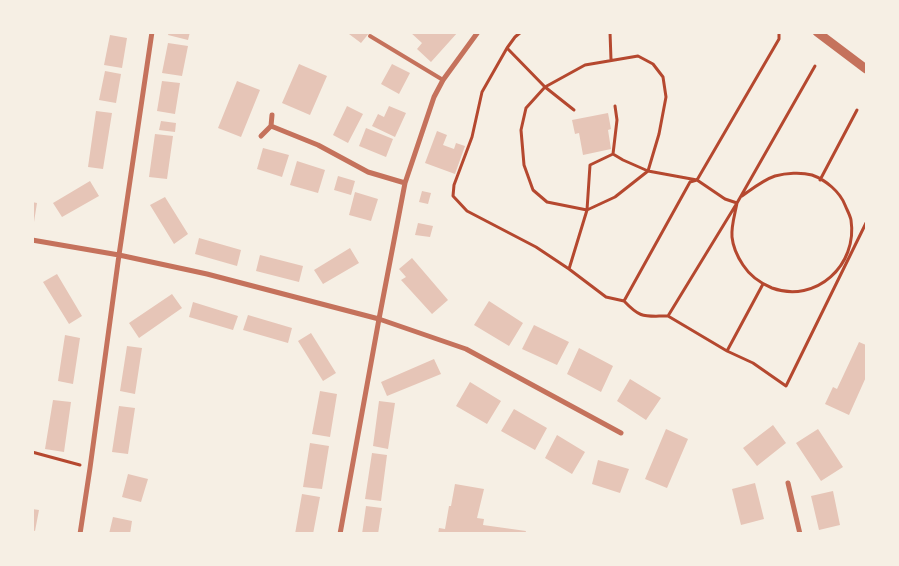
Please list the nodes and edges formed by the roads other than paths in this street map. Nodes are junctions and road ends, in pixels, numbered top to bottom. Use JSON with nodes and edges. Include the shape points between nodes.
{"nodes":[{"id":1,"x":152,"y":32,"type":"edge"},
{"id":2,"x":478,"y":32,"type":"edge"},
{"id":3,"x":817,"y":32,"type":"edge"},
{"id":4,"x":370,"y":36,"type":"dead end"},
{"id":5,"x":865,"y":64,"type":"edge"},
{"id":6,"x":443,"y":80,"type":"junction"},
{"id":7,"x":272,"y":115,"type":"dead end"},
{"id":8,"x":271,"y":126,"type":"junction"},
{"id":9,"x":260,"y":136,"type":"dead end"},
{"id":10,"x":405,"y":183,"type":"junction"},
{"id":11,"x":32,"y":240,"type":"edge"},
{"id":12,"x":119,"y":255,"type":"junction"},
{"id":13,"x":379,"y":319,"type":"junction"},
{"id":14,"x":621,"y":433,"type":"dead end"},
{"id":15,"x":788,"y":483,"type":"dead end"},
{"id":16,"x":80,"y":534,"type":"edge"},
{"id":17,"x":340,"y":534,"type":"edge"},
{"id":18,"x":800,"y":534,"type":"edge"}],
"edges":[{"from":1,"to":12,"type":"street"},
{"from":2,"to":6,"type":"street"},
{"from":3,"to":5,"type":"street"},
{"from":4,"to":6,"type":"lane"},
{"from":6,"to":10,"type":"street","via":[[434,97]]},
{"from":7,"to":8,"type":"street"},
{"from":8,"to":9,"type":"street"},
{"from":8,"to":10,"type":"street","via":[[318,145],[368,172]]},
{"from":10,"to":13,"type":"street"},
{"from":11,"to":12,"type":"street"},
{"from":12,"to":13,"type":"street","via":[[207,274]]},
{"from":12,"to":16,"type":"street"},
{"from":13,"to":14,"type":"street","via":[[466,349]]},
{"from":13,"to":17,"type":"street"},
{"from":15,"to":18,"type":"street"}]}
